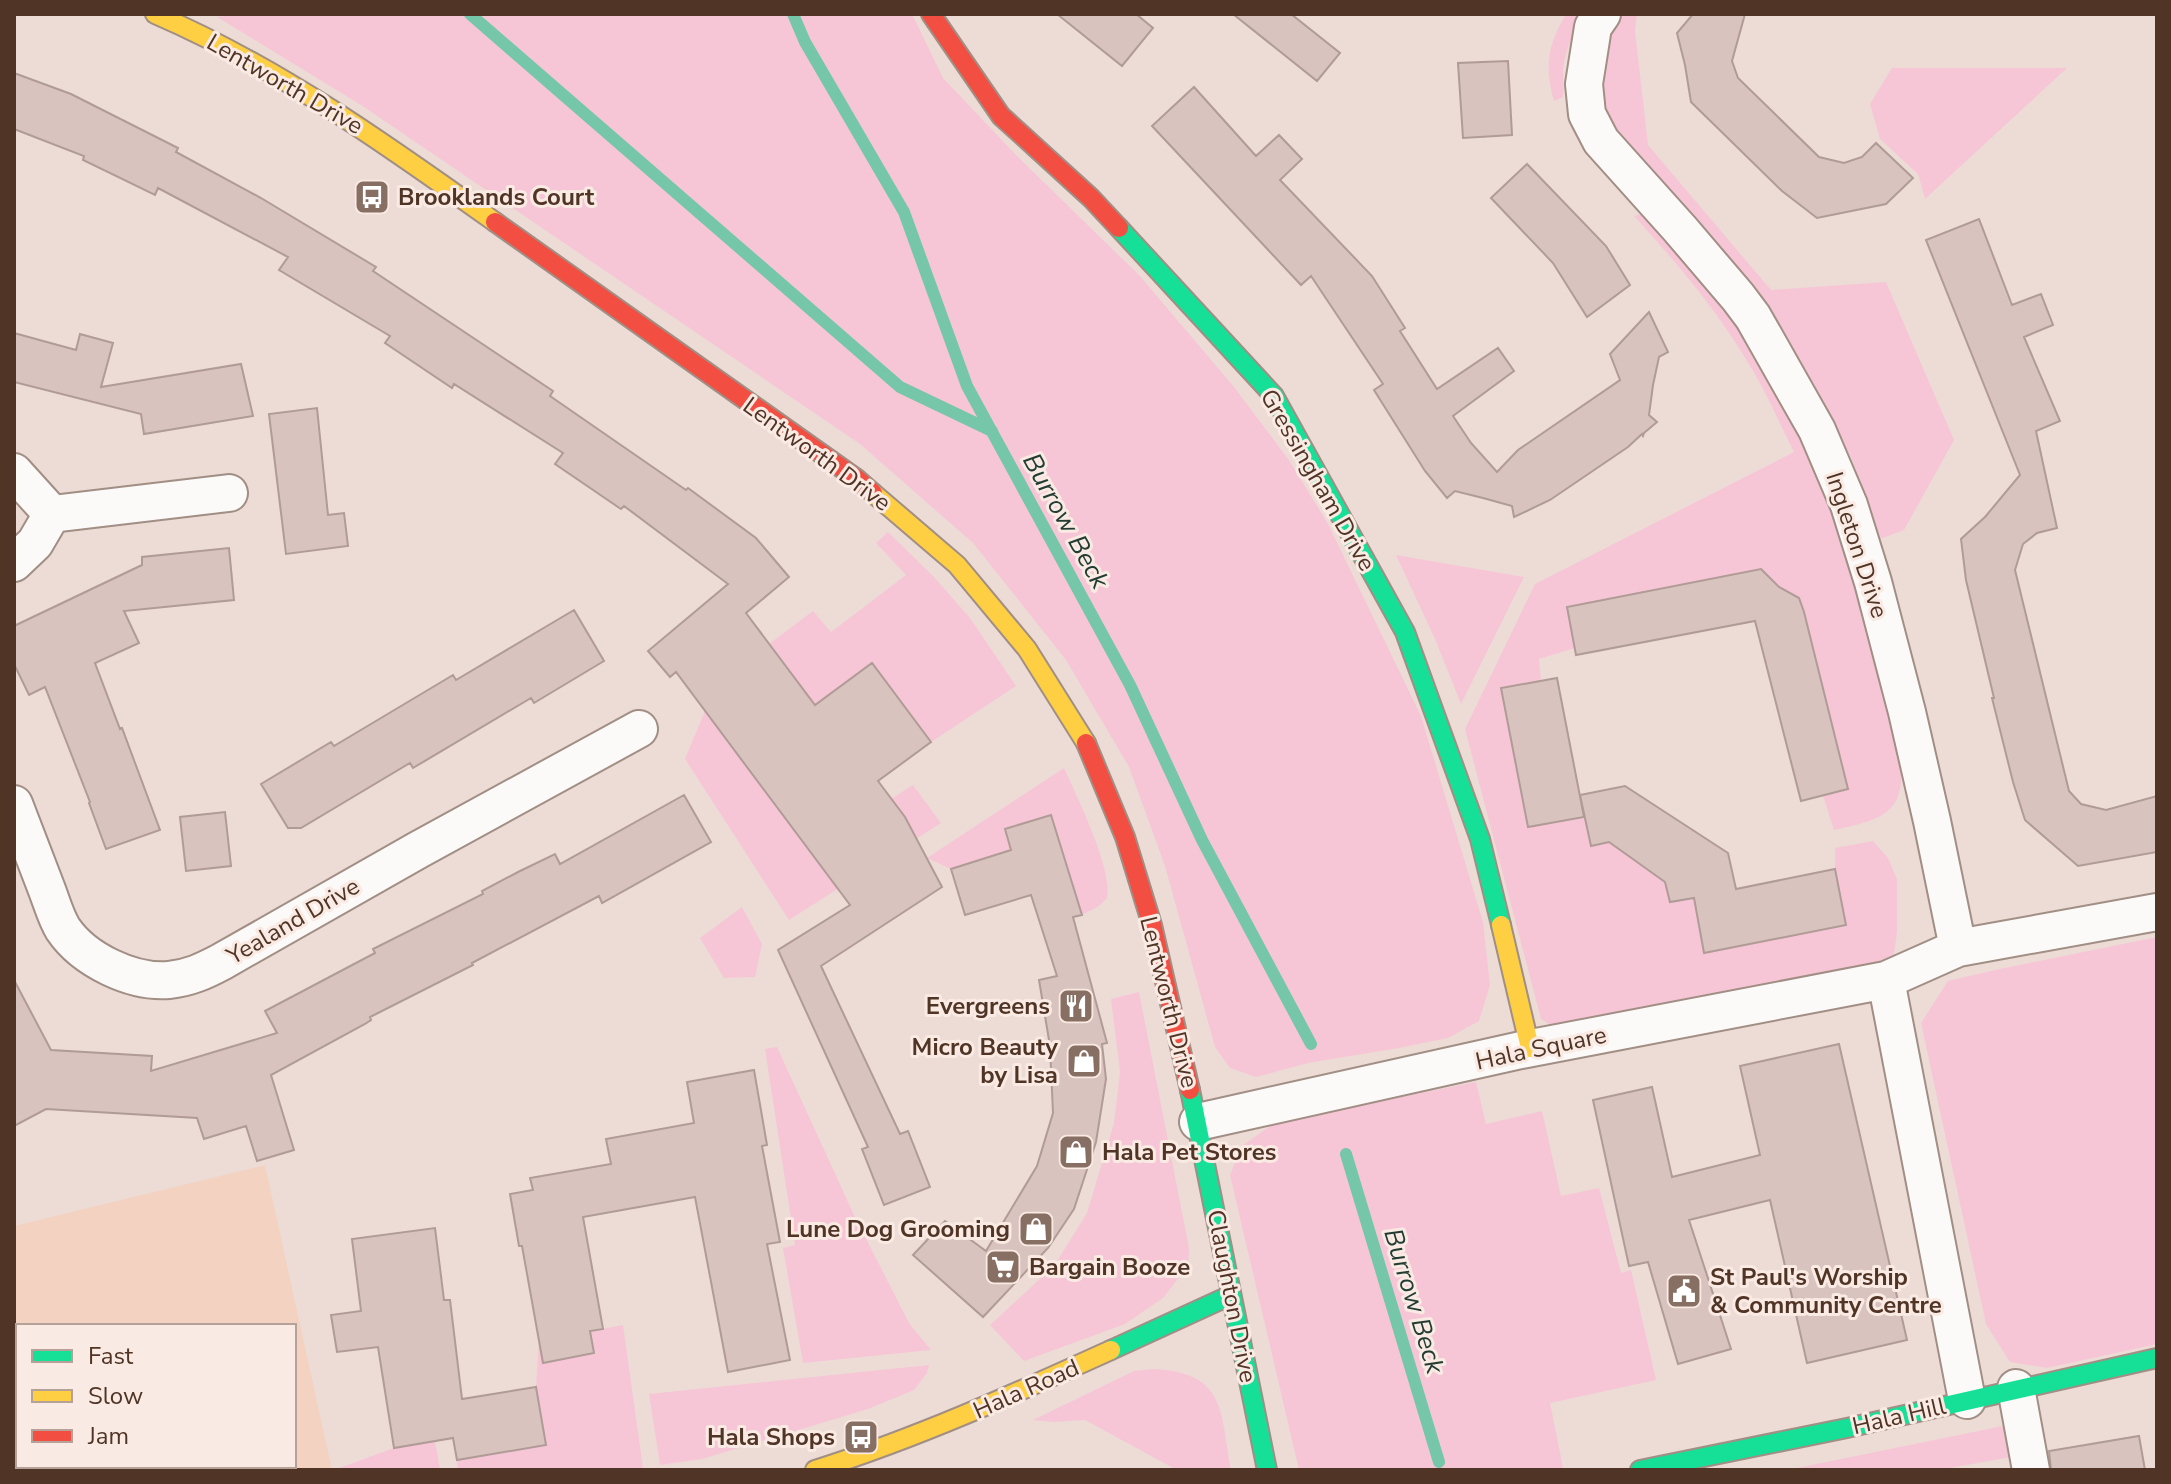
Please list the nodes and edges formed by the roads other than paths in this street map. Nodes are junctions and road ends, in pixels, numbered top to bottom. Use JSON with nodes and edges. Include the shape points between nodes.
{"nodes":[{"id":1,"x":155,"y":14,"type":"edge"},
{"id":2,"x":931,"y":14,"type":"edge"},
{"id":3,"x":1602,"y":14,"type":"edge"},
{"id":4,"x":14,"y":472,"type":"edge"},
{"id":5,"x":229,"y":493,"type":"dead end"},
{"id":6,"x":52,"y":514,"type":"junction"},
{"id":7,"x":14,"y":563,"type":"edge"},
{"id":8,"x":639,"y":729,"type":"dead end"},
{"id":9,"x":14,"y":804,"type":"edge"},
{"id":10,"x":2157,"y":912,"type":"edge"},
{"id":11,"x":1958,"y":948,"type":"junction"},
{"id":12,"x":1886,"y":980,"type":"junction"},
{"id":13,"x":1530,"y":1048,"type":"junction"},
{"id":14,"x":1198,"y":1122,"type":"junction"},
{"id":15,"x":1231,"y":1295,"type":"junction"},
{"id":16,"x":2157,"y":1358,"type":"edge"},
{"id":17,"x":2016,"y":1388,"type":"junction"},
{"id":18,"x":1967,"y":1400,"type":"junction"},
{"id":19,"x":815,"y":1470,"type":"edge"},
{"id":20,"x":1267,"y":1470,"type":"edge"},
{"id":21,"x":1640,"y":1470,"type":"edge"},
{"id":22,"x":2031,"y":1470,"type":"edge"}],
"edges":[{"from":1,"to":14,"type":"street","name":"Lentworth Drive","via":[[311,96],[393,149],[857,479],[957,565],[1027,649],[1086,742],[1125,837],[1152,925]]},
{"from":2,"to":13,"type":"street","name":"Gressingham Drive","via":[[1001,116],[1091,198],[1274,396],[1405,632],[1480,839]]},
{"from":3,"to":11,"type":"street","name":"Ingleton Drive","via":[[1593,27],[1584,84],[1587,114],[1601,141],[1753,317],[1817,430],[1849,505],[1907,712]]},
{"from":4,"to":6,"type":"street"},
{"from":5,"to":6,"type":"street"},
{"from":6,"to":7,"type":"street","via":[[35,543]]},
{"from":8,"to":9,"type":"street","name":"Yealand Drive","via":[[221,962],[196,975],[168,980],[119,971],[76,946],[62,927]]},
{"from":10,"to":11,"type":"street"},
{"from":11,"to":12,"type":"street","name":"Hala Square"},
{"from":12,"to":13,"type":"street","name":"Hala Square"},
{"from":12,"to":18,"type":"street"},
{"from":13,"to":14,"type":"street","name":"Hala Square"},
{"from":14,"to":15,"type":"street","name":"Claughton Drive"},
{"from":15,"to":19,"type":"street","name":"Hala Road","via":[[986,1407]]},
{"from":15,"to":20,"type":"street","name":"Claughton Drive"},
{"from":16,"to":17,"type":"street","name":"Hala Hill"},
{"from":17,"to":18,"type":"street","name":"Hala Hill"},
{"from":17,"to":22,"type":"street"},
{"from":18,"to":21,"type":"street","name":"Hala Hill"}]}
